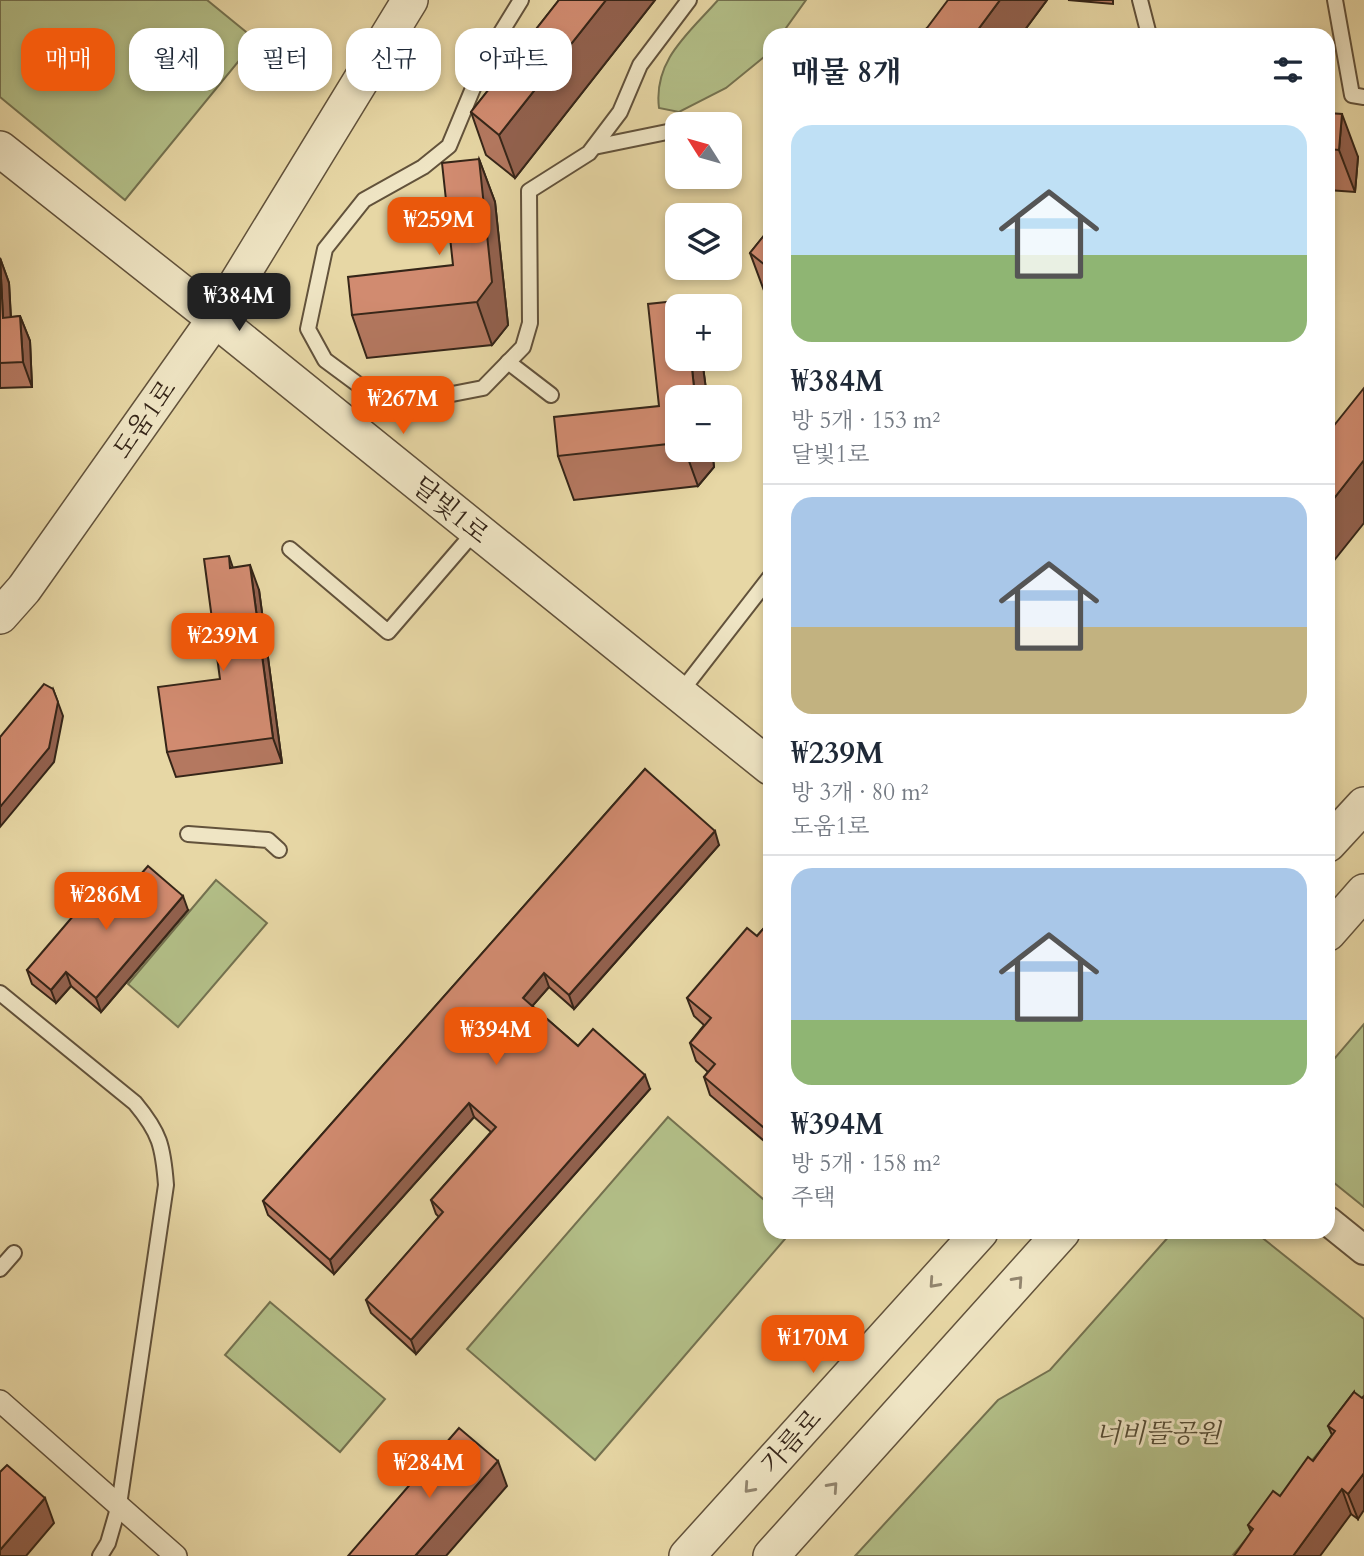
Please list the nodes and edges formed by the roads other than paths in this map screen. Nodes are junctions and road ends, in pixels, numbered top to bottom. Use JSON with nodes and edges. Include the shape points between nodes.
{"nodes":[{"id":1,"x":410,"y":0,"type":"edge"},
{"id":2,"x":521,"y":0,"type":"edge"},
{"id":3,"x":689,"y":0,"type":"edge"},
{"id":4,"x":1140,"y":0,"type":"edge"},
{"id":5,"x":1335,"y":0,"type":"edge"},
{"id":6,"x":1147,"y":28,"type":"edge"},
{"id":7,"x":1364,"y":97,"type":"edge"},
{"id":8,"x":665,"y":132,"type":"edge"},
{"id":9,"x":594,"y":147,"type":"junction"},
{"id":10,"x":0,"y":149,"type":"edge"},
{"id":11,"x":215,"y":319,"type":"junction"},
{"id":12,"x":508,"y":362,"type":"junction"},
{"id":13,"x":551,"y":395,"type":"dead end"},
{"id":14,"x":476,"y":530,"type":"junction"},
{"id":15,"x":290,"y":549,"type":"dead end"},
{"id":16,"x":763,"y":586,"type":"edge"},
{"id":17,"x":0,"y":616,"type":"edge"},
{"id":18,"x":680,"y":693,"type":"junction"},
{"id":19,"x":763,"y":761,"type":"edge"},
{"id":20,"x":1364,"y":805,"type":"edge"},
{"id":21,"x":188,"y":834,"type":"dead end"},
{"id":22,"x":1335,"y":836,"type":"edge"},
{"id":23,"x":279,"y":850,"type":"dead end"},
{"id":24,"x":1364,"y":892,"type":"edge"},
{"id":25,"x":1335,"y":925,"type":"edge"},
{"id":26,"x":1,"y":995,"type":"edge"},
{"id":27,"x":1335,"y":1227,"type":"edge"},
{"id":28,"x":974,"y":1239,"type":"edge"},
{"id":29,"x":1056,"y":1239,"type":"edge"},
{"id":30,"x":1364,"y":1250,"type":"edge"},
{"id":31,"x":14,"y":1253,"type":"dead end"},
{"id":32,"x":0,"y":1269,"type":"edge"},
{"id":33,"x":0,"y":1401,"type":"edge"},
{"id":34,"x":119,"y":1505,"type":"junction"},
{"id":35,"x":100,"y":1556,"type":"edge"},
{"id":36,"x":176,"y":1556,"type":"edge"},
{"id":37,"x":687,"y":1556,"type":"edge"},
{"id":38,"x":771,"y":1556,"type":"edge"}],
"edges":[{"from":1,"to":11,"type":"street","name":"도움1로"},
{"from":2,"to":12,"type":"lane","via":[[486,57],[449,146],[423,167],[364,201],[325,248],[308,329],[325,360],[375,397],[483,388]]},
{"from":3,"to":9,"type":"lane","via":[[640,65],[620,112]]},
{"from":4,"to":6,"type":"lane"},
{"from":5,"to":7,"type":"lane","via":[[1352,95]]},
{"from":8,"to":9,"type":"lane"},
{"from":9,"to":12,"type":"lane","via":[[529,191],[530,323],[523,347]]},
{"from":10,"to":11,"type":"street","name":"달빛1로"},
{"from":11,"to":14,"type":"street","name":"달빛1로"},
{"from":11,"to":17,"type":"street","name":"도움1로","via":[[24,589]]},
{"from":12,"to":13,"type":"lane"},
{"from":14,"to":15,"type":"lane","via":[[388,632]]},
{"from":14,"to":18,"type":"street","name":"달빛1로"},
{"from":16,"to":18,"type":"lane"},
{"from":18,"to":19,"type":"street","name":"달빛1로"},
{"from":20,"to":22,"type":"street"},
{"from":21,"to":23,"type":"lane","via":[[268,839]]},
{"from":24,"to":25,"type":"street"},
{"from":26,"to":34,"type":"lane","via":[[135,1104],[163,1148],[166,1185]]},
{"from":27,"to":30,"type":"street"},
{"from":28,"to":37,"type":"street","name":"가름로","one_way":true},
{"from":38,"to":29,"type":"street","one_way":true},
{"from":31,"to":32,"type":"lane"},
{"from":33,"to":34,"type":"street"},
{"from":34,"to":35,"type":"lane"},
{"from":34,"to":36,"type":"street"}]}
